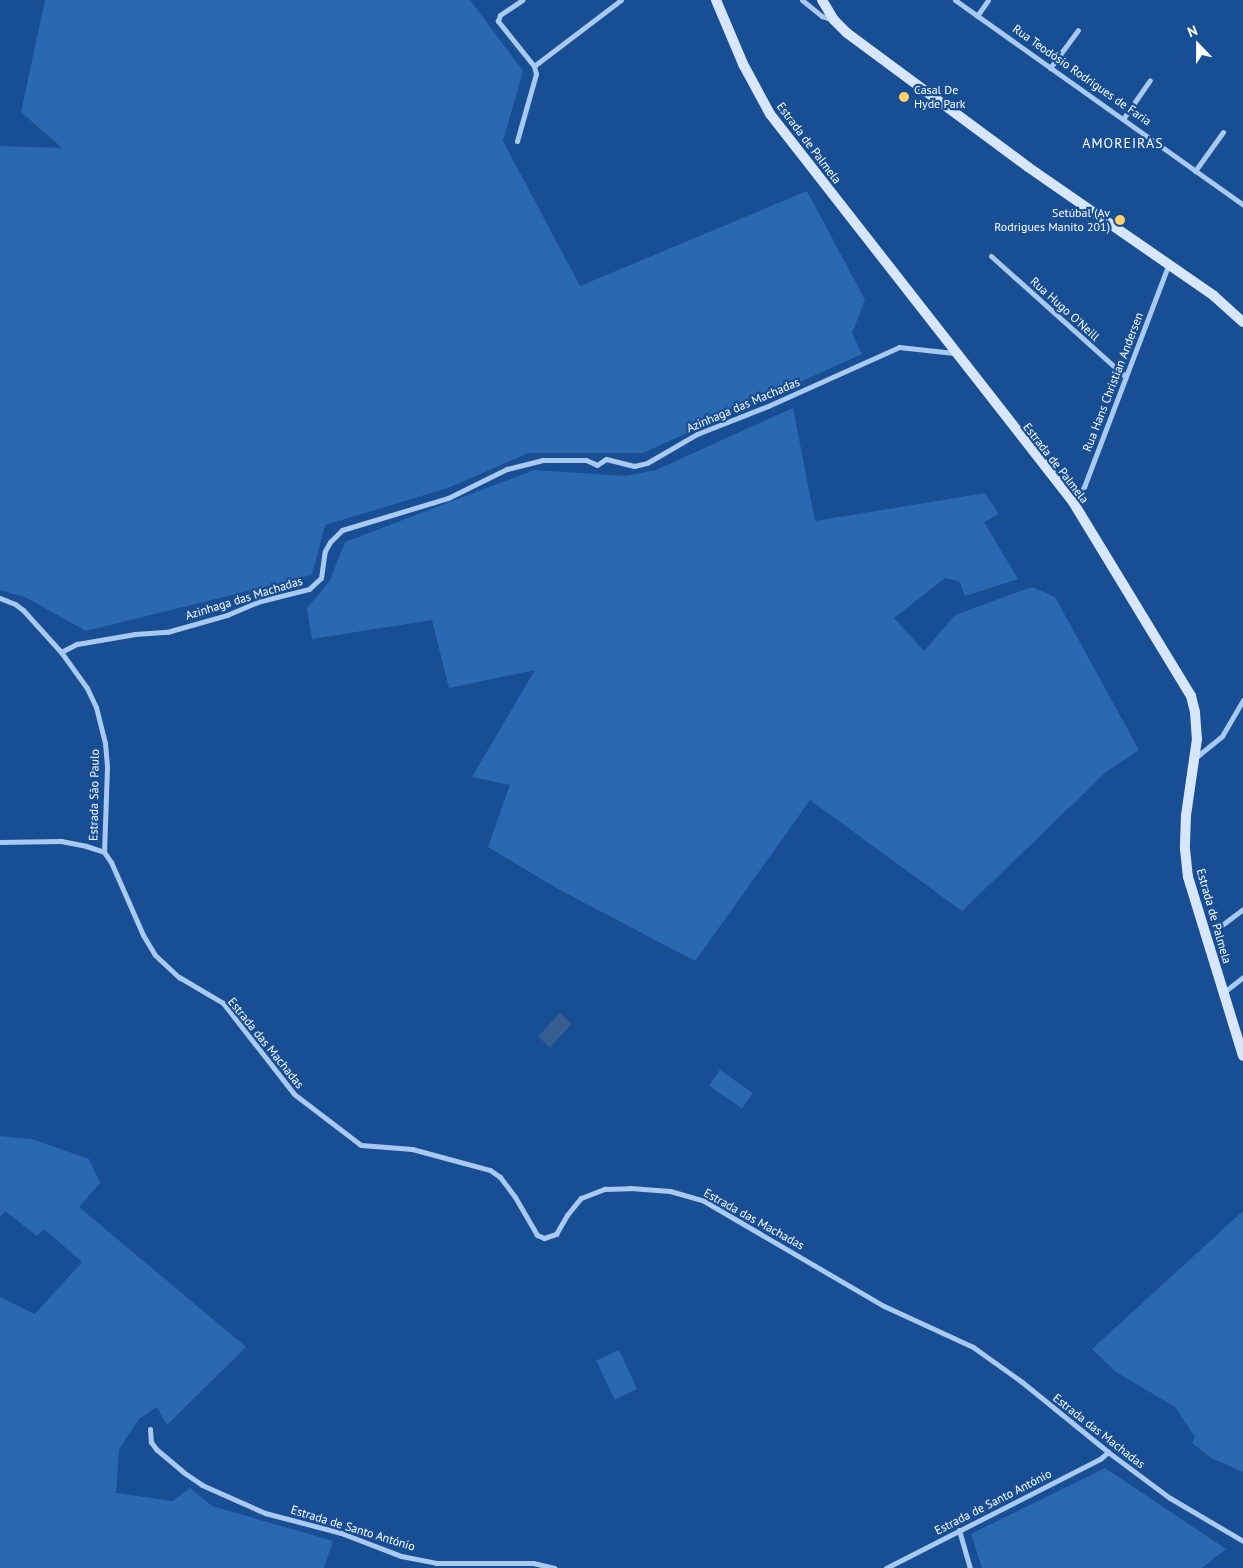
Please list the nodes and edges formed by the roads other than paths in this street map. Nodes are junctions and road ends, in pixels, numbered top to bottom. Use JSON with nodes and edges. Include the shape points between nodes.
{"nodes":[{"id":1,"x":522,"y":0,"type":"edge"},
{"id":2,"x":621,"y":0,"type":"edge"},
{"id":3,"x":716,"y":0,"type":"edge"},
{"id":4,"x":802,"y":0,"type":"edge"},
{"id":5,"x":822,"y":0,"type":"edge"},
{"id":6,"x":954,"y":0,"type":"edge"},
{"id":7,"x":988,"y":0,"type":"edge"},
{"id":8,"x":977,"y":16,"type":"junction"},
{"id":9,"x":834,"y":20,"type":"junction"},
{"id":10,"x":1078,"y":30,"type":"dead end"},
{"id":11,"x":534,"y":66,"type":"junction"},
{"id":12,"x":1050,"y":68,"type":"junction"},
{"id":13,"x":1150,"y":80,"type":"dead end"},
{"id":14,"x":1123,"y":119,"type":"junction"},
{"id":15,"x":1223,"y":132,"type":"dead end"},
{"id":16,"x":517,"y":141,"type":"dead end"},
{"id":17,"x":1195,"y":171,"type":"junction"},
{"id":18,"x":1243,"y":205,"type":"edge"},
{"id":19,"x":991,"y":256,"type":"dead end"},
{"id":20,"x":1168,"y":266,"type":"junction"},
{"id":21,"x":1243,"y":322,"type":"edge"},
{"id":22,"x":954,"y":353,"type":"junction"},
{"id":23,"x":1126,"y":377,"type":"junction"},
{"id":24,"x":1073,"y":502,"type":"junction"},
{"id":25,"x":0,"y":598,"type":"edge"},
{"id":26,"x":61,"y":652,"type":"junction"},
{"id":27,"x":1243,"y":700,"type":"edge"},
{"id":28,"x":1195,"y":758,"type":"junction"},
{"id":29,"x":0,"y":842,"type":"edge"},
{"id":30,"x":104,"y":852,"type":"junction"},
{"id":31,"x":1243,"y":909,"type":"edge"},
{"id":32,"x":1222,"y":925,"type":"dead end"},
{"id":33,"x":1243,"y":977,"type":"edge"},
{"id":34,"x":1224,"y":992,"type":"junction"},
{"id":35,"x":1243,"y":1056,"type":"edge"},
{"id":36,"x":150,"y":1429,"type":"dead end"},
{"id":37,"x":1108,"y":1452,"type":"junction"},
{"id":38,"x":958,"y":1530,"type":"junction"},
{"id":39,"x":1243,"y":1541,"type":"edge"},
{"id":40,"x":554,"y":1568,"type":"edge"},
{"id":41,"x":886,"y":1568,"type":"edge"},
{"id":42,"x":970,"y":1568,"type":"edge"}],
"edges":[{"from":1,"to":11,"type":"street","via":[[500,15],[498,20]]},
{"from":2,"to":11,"type":"street"},
{"from":3,"to":22,"type":"street","name":"Estrada de Palmela","via":[[743,64],[770,114]]},
{"from":4,"to":9,"type":"street","via":[[822,16]]},
{"from":5,"to":9,"type":"street"},
{"from":6,"to":8,"type":"street","name":"Rua Teodósio Rodrigues de Faria"},
{"from":7,"to":8,"type":"street"},
{"from":8,"to":12,"type":"street","name":"Rua Teodósio Rodrigues de Faria"},
{"from":9,"to":20,"type":"street","via":[[847,33],[1028,167]]},
{"from":10,"to":12,"type":"street"},
{"from":11,"to":16,"type":"street","via":[[535,83]]},
{"from":12,"to":14,"type":"street","name":"Rua Teodósio Rodrigues de Faria"},
{"from":13,"to":14,"type":"street"},
{"from":14,"to":17,"type":"street","name":"Rua Teodósio Rodrigues de Faria"},
{"from":15,"to":17,"type":"street"},
{"from":17,"to":18,"type":"street","name":"Rua Teodósio Rodrigues de Faria"},
{"from":19,"to":23,"type":"street","name":"Rua Hugo O'Neill"},
{"from":20,"to":21,"type":"street","via":[[1214,296]]},
{"from":20,"to":23,"type":"street","name":"Rua Hans Christian Andersen"},
{"from":22,"to":24,"type":"street","name":"Estrada de Palmela"},
{"from":22,"to":26,"type":"street","name":"Azinhaga das Machadas","via":[[899,347],[697,434],[634,466],[606,458],[597,465],[586,460],[550,460],[507,469],[448,498],[342,530],[326,551],[321,578],[309,589],[257,602],[228,615],[167,632],[77,644]]},
{"from":23,"to":24,"type":"street","name":"Rua Hans Christian Andersen","via":[[1084,487]]},
{"from":24,"to":28,"type":"street","name":"Estrada de Palmela","via":[[1191,696],[1197,739]]},
{"from":25,"to":26,"type":"street","name":"Estrada São Paulo","via":[[23,610]]},
{"from":26,"to":30,"type":"street","name":"Estrada São Paulo","via":[[87,688],[101,723],[107,767]]},
{"from":27,"to":28,"type":"street","via":[[1222,736]]},
{"from":28,"to":34,"type":"street","name":"Estrada de Palmela","via":[[1186,816],[1188,877]]},
{"from":29,"to":30,"type":"street","via":[[61,841]]},
{"from":30,"to":37,"type":"street","name":"Estrada das Machadas","via":[[155,955],[179,976],[223,1004],[294,1094],[356,1142],[366,1147],[412,1149],[490,1170],[500,1177],[515,1197],[536,1235],[544,1238],[556,1234],[582,1198],[605,1189],[661,1190],[704,1201],[884,1306],[973,1348],[1022,1382]]},
{"from":31,"to":32,"type":"street"},
{"from":33,"to":34,"type":"street"},
{"from":34,"to":35,"type":"street","name":"Estrada de Palmela"},
{"from":36,"to":40,"type":"street","name":"Estrada de Santo António","via":[[151,1442],[156,1449],[202,1486],[265,1513],[341,1533],[401,1556],[436,1563],[533,1563]]},
{"from":37,"to":38,"type":"street","name":"Estrada de Santo António","via":[[1100,1459]]},
{"from":37,"to":39,"type":"street","name":"Estrada das Machadas","via":[[1170,1498]]},
{"from":38,"to":41,"type":"street","name":"Estrada de Santo António"},
{"from":38,"to":42,"type":"street"}]}
